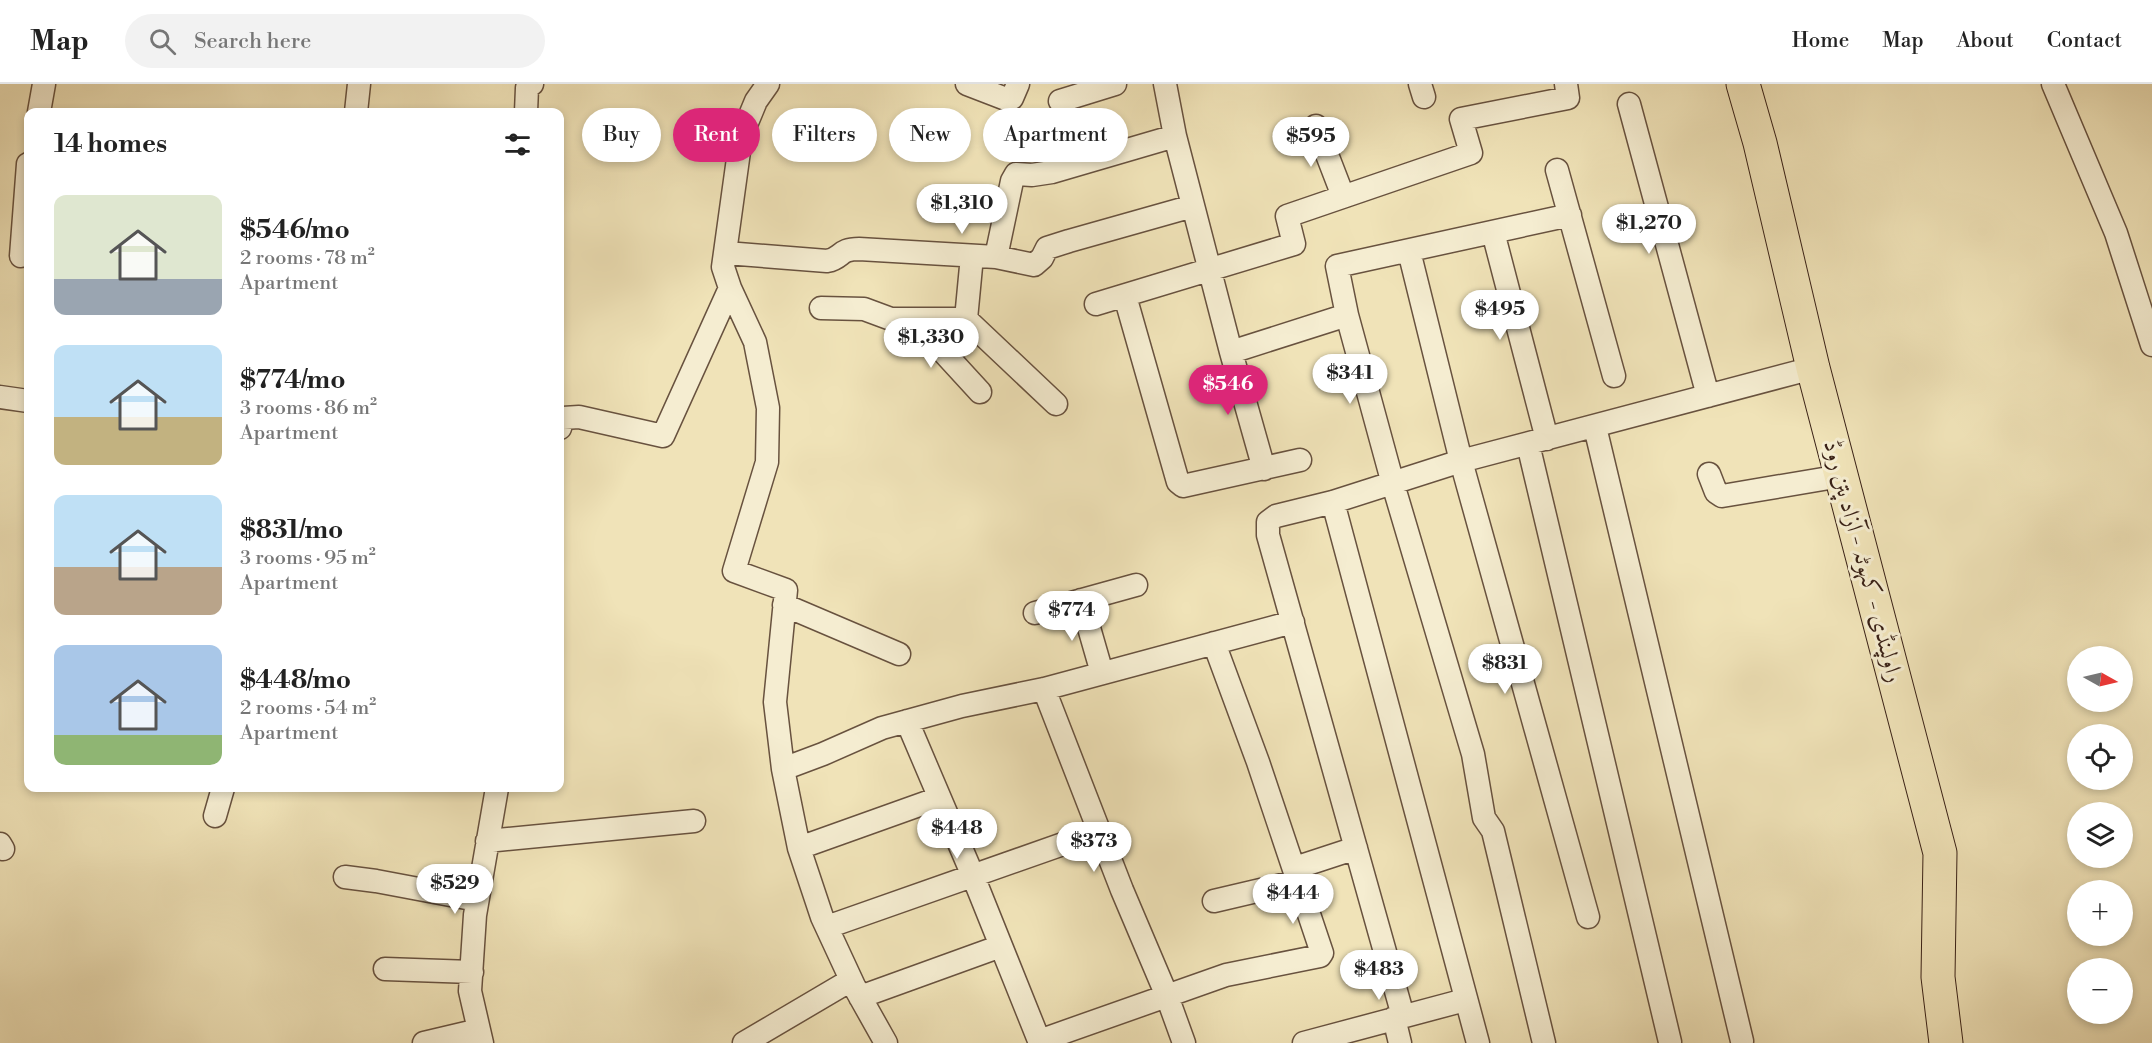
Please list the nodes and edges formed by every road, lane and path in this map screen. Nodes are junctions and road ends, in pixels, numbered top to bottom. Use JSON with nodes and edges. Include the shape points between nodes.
{"nodes":[{"id":1,"x":44,"y":84,"type":"edge"},
{"id":2,"x":358,"y":84,"type":"edge"},
{"id":3,"x":532,"y":84,"type":"edge"},
{"id":4,"x":768,"y":84,"type":"edge"},
{"id":5,"x":967,"y":84,"type":"edge"},
{"id":6,"x":1018,"y":84,"type":"edge"},
{"id":7,"x":1115,"y":84,"type":"edge"},
{"id":8,"x":1165,"y":84,"type":"edge"},
{"id":9,"x":1566,"y":84,"type":"edge"},
{"id":10,"x":1743,"y":84,"type":"edge"},
{"id":11,"x":2053,"y":84,"type":"edge"},
{"id":12,"x":1060,"y":101,"type":"dead end"},
{"id":13,"x":1629,"y":104,"type":"dead end"},
{"id":14,"x":40,"y":108,"type":"edge"},
{"id":15,"x":356,"y":108,"type":"edge"},
{"id":16,"x":526,"y":108,"type":"edge"},
{"id":17,"x":1316,"y":126,"type":"dead end"},
{"id":18,"x":1175,"y":136,"type":"junction"},
{"id":19,"x":1557,"y":171,"type":"dead end"},
{"id":20,"x":1343,"y":196,"type":"junction"},
{"id":21,"x":1193,"y":206,"type":"junction"},
{"id":22,"x":1570,"y":215,"type":"junction"},
{"id":23,"x":24,"y":217,"type":"edge"},
{"id":24,"x":1493,"y":232,"type":"junction"},
{"id":25,"x":1409,"y":251,"type":"junction"},
{"id":26,"x":726,"y":253,"type":"junction"},
{"id":27,"x":21,"y":256,"type":"dead end"},
{"id":28,"x":972,"y":256,"type":"junction"},
{"id":29,"x":996,"y":257,"type":"junction"},
{"id":30,"x":1210,"y":271,"type":"junction"},
{"id":31,"x":730,"y":288,"type":"junction"},
{"id":32,"x":1125,"y":296,"type":"junction"},
{"id":33,"x":1096,"y":304,"type":"dead end"},
{"id":34,"x":821,"y":308,"type":"dead end"},
{"id":35,"x":1347,"y":315,"type":"junction"},
{"id":36,"x":913,"y":319,"type":"junction"},
{"id":37,"x":966,"y":319,"type":"junction"},
{"id":38,"x":2152,"y":345,"type":"edge"},
{"id":39,"x":1231,"y":352,"type":"junction"},
{"id":40,"x":1813,"y":368,"type":"junction"},
{"id":41,"x":1614,"y":376,"type":"dead end"},
{"id":42,"x":980,"y":392,"type":"dead end"},
{"id":43,"x":1708,"y":396,"type":"junction"},
{"id":44,"x":0,"y":397,"type":"edge"},
{"id":45,"x":24,"y":400,"type":"edge"},
{"id":46,"x":1056,"y":404,"type":"dead end"},
{"id":47,"x":564,"y":418,"type":"edge"},
{"id":48,"x":1594,"y":427,"type":"junction"},
{"id":49,"x":1537,"y":441,"type":"junction"},
{"id":50,"x":1300,"y":460,"type":"dead end"},
{"id":51,"x":1461,"y":461,"type":"junction"},
{"id":52,"x":1264,"y":469,"type":"junction"},
{"id":53,"x":1709,"y":474,"type":"dead end"},
{"id":54,"x":1841,"y":476,"type":"junction"},
{"id":55,"x":1393,"y":484,"type":"junction"},
{"id":56,"x":1333,"y":502,"type":"junction"},
{"id":57,"x":1136,"y":585,"type":"dead end"},
{"id":58,"x":1081,"y":600,"type":"junction"},
{"id":59,"x":784,"y":605,"type":"junction"},
{"id":60,"x":1035,"y":613,"type":"dead end"},
{"id":61,"x":1293,"y":621,"type":"junction"},
{"id":62,"x":1214,"y":643,"type":"junction"},
{"id":63,"x":898,"y":654,"type":"dead end"},
{"id":64,"x":1102,"y":673,"type":"junction"},
{"id":65,"x":1044,"y":689,"type":"junction"},
{"id":66,"x":907,"y":721,"type":"junction"},
{"id":67,"x":783,"y":769,"type":"junction"},
{"id":68,"x":222,"y":792,"type":"edge"},
{"id":69,"x":496,"y":792,"type":"edge"},
{"id":70,"x":939,"y":798,"type":"junction"},
{"id":71,"x":215,"y":816,"type":"dead end"},
{"id":72,"x":694,"y":821,"type":"dead end"},
{"id":73,"x":1100,"y":831,"type":"junction"},
{"id":74,"x":487,"y":841,"type":"junction"},
{"id":75,"x":799,"y":848,"type":"junction"},
{"id":76,"x":1356,"y":848,"type":"junction"},
{"id":77,"x":1297,"y":874,"type":"junction"},
{"id":78,"x":973,"y":876,"type":"junction"},
{"id":79,"x":345,"y":877,"type":"dead end"},
{"id":80,"x":477,"y":900,"type":"junction"},
{"id":81,"x":1214,"y":901,"type":"dead end"},
{"id":82,"x":1588,"y":917,"type":"dead end"},
{"id":83,"x":827,"y":927,"type":"junction"},
{"id":84,"x":1001,"y":946,"type":"junction"},
{"id":85,"x":385,"y":969,"type":"dead end"},
{"id":86,"x":471,"y":972,"type":"junction"},
{"id":87,"x":856,"y":988,"type":"junction"},
{"id":88,"x":1167,"y":996,"type":"junction"},
{"id":89,"x":1465,"y":1000,"type":"junction"},
{"id":90,"x":1398,"y":1017,"type":"junction"},
{"id":91,"x":481,"y":1036,"type":"edge"},
{"id":92,"x":1316,"y":1041,"type":"edge"},
{"id":93,"x":1742,"y":1041,"type":"dead end"},
{"id":94,"x":1040,"y":1042,"type":"edge"},
{"id":95,"x":1670,"y":1042,"type":"edge"},
{"id":96,"x":424,"y":1043,"type":"edge"},
{"id":97,"x":744,"y":1043,"type":"edge"},
{"id":98,"x":886,"y":1043,"type":"edge"},
{"id":99,"x":1184,"y":1043,"type":"edge"},
{"id":100,"x":1400,"y":1043,"type":"edge"},
{"id":101,"x":1478,"y":1043,"type":"edge"},
{"id":102,"x":1544,"y":1043,"type":"edge"},
{"id":103,"x":1946,"y":1043,"type":"edge"}],
"edges":[{"from":1,"to":14,"type":"street"},
{"from":2,"to":15,"type":"street"},
{"from":3,"to":16,"type":"street","via":[[527,88]]},
{"from":4,"to":26,"type":"street","via":[[756,100],[741,137]]},
{"from":5,"to":6,"type":"street","via":[[1006,99],[1015,95]]},
{"from":7,"to":12,"type":"street"},
{"from":8,"to":18,"type":"street"},
{"from":9,"to":20,"type":"street","via":[[1568,98],[1461,119],[1471,153]]},
{"from":10,"to":40,"type":"highway","name":"راولپنڈی - کہوٹہ - آزاد پتن روڈ"},
{"from":11,"to":38,"type":"street","via":[[2116,233]]},
{"from":13,"to":43,"type":"street"},
{"from":17,"to":20,"type":"street"},
{"from":18,"to":21,"type":"street"},
{"from":18,"to":29,"type":"street","via":[[1052,172],[1016,174]]},
{"from":19,"to":22,"type":"street"},
{"from":20,"to":30,"type":"street","via":[[1287,216],[1294,244]]},
{"from":21,"to":29,"type":"street","via":[[1047,248],[1034,265]]},
{"from":21,"to":30,"type":"street"},
{"from":22,"to":24,"type":"street"},
{"from":22,"to":41,"type":"street"},
{"from":23,"to":27,"type":"street"},
{"from":24,"to":25,"type":"street"},
{"from":24,"to":49,"type":"street"},
{"from":25,"to":35,"type":"street","via":[[1337,266]]},
{"from":25,"to":51,"type":"street"},
{"from":26,"to":28,"type":"street","via":[[827,261],[847,249]]},
{"from":26,"to":31,"type":"street","via":[[723,267]]},
{"from":28,"to":29,"type":"street"},
{"from":28,"to":37,"type":"street"},
{"from":30,"to":32,"type":"street"},
{"from":30,"to":39,"type":"street"},
{"from":31,"to":47,"type":"street","via":[[663,436],[579,417]]},
{"from":31,"to":59,"type":"street","via":[[755,342],[768,408],[767,462],[734,571],[786,590]]},
{"from":32,"to":33,"type":"street"},
{"from":32,"to":52,"type":"street","via":[[1178,482],[1183,486]]},
{"from":34,"to":36,"type":"street","via":[[864,309],[891,319]]},
{"from":35,"to":39,"type":"street"},
{"from":35,"to":55,"type":"street"},
{"from":36,"to":37,"type":"street"},
{"from":36,"to":42,"type":"street"},
{"from":37,"to":46,"type":"street"},
{"from":39,"to":52,"type":"street"},
{"from":40,"to":43,"type":"street"},
{"from":40,"to":54,"type":"highway","name":"راولپنڈی - کہوٹہ - آزاد پتن روڈ"},
{"from":43,"to":48,"type":"street"},
{"from":44,"to":45,"type":"street"},
{"from":48,"to":49,"type":"street"},
{"from":48,"to":93,"type":"street"},
{"from":49,"to":51,"type":"street"},
{"from":49,"to":95,"type":"street"},
{"from":50,"to":52,"type":"street"},
{"from":51,"to":55,"type":"street"},
{"from":51,"to":82,"type":"street"},
{"from":53,"to":54,"type":"street","via":[[1716,492],[1722,496]]},
{"from":54,"to":103,"type":"highway","name":"راولپنڈی - کہوٹہ - آزاد پتن روڈ","via":[[1941,853],[1938,977]]},
{"from":55,"to":56,"type":"street"},
{"from":55,"to":102,"type":"street","via":[[1473,754],[1484,818],[1493,831]]},
{"from":56,"to":61,"type":"street","via":[[1276,516],[1268,522],[1268,535]]},
{"from":56,"to":89,"type":"street"},
{"from":57,"to":58,"type":"street"},
{"from":58,"to":60,"type":"street"},
{"from":58,"to":64,"type":"street"},
{"from":59,"to":63,"type":"street"},
{"from":59,"to":67,"type":"street","via":[[775,702]]},
{"from":61,"to":62,"type":"street"},
{"from":61,"to":76,"type":"street"},
{"from":62,"to":64,"type":"street"},
{"from":62,"to":77,"type":"street"},
{"from":64,"to":65,"type":"street"},
{"from":65,"to":66,"type":"street"},
{"from":65,"to":73,"type":"street"},
{"from":66,"to":67,"type":"street"},
{"from":66,"to":70,"type":"street"},
{"from":67,"to":75,"type":"street"},
{"from":68,"to":71,"type":"street"},
{"from":69,"to":74,"type":"street"},
{"from":70,"to":75,"type":"street"},
{"from":70,"to":78,"type":"street"},
{"from":72,"to":74,"type":"street"},
{"from":73,"to":78,"type":"street"},
{"from":73,"to":88,"type":"street"},
{"from":74,"to":80,"type":"street"},
{"from":75,"to":83,"type":"street"},
{"from":76,"to":77,"type":"street"},
{"from":76,"to":90,"type":"street"},
{"from":77,"to":81,"type":"street"},
{"from":77,"to":88,"type":"street","via":[[1320,956],[1226,975]]},
{"from":78,"to":83,"type":"street"},
{"from":78,"to":84,"type":"street"},
{"from":79,"to":80,"type":"street"},
{"from":80,"to":86,"type":"street"},
{"from":83,"to":87,"type":"street"},
{"from":84,"to":87,"type":"street"},
{"from":84,"to":94,"type":"street"},
{"from":85,"to":86,"type":"street"},
{"from":86,"to":91,"type":"street","via":[[470,991]]},
{"from":87,"to":97,"type":"street"},
{"from":87,"to":98,"type":"street"},
{"from":88,"to":94,"type":"street"},
{"from":88,"to":99,"type":"street"},
{"from":89,"to":90,"type":"street"},
{"from":89,"to":101,"type":"street"},
{"from":90,"to":92,"type":"street"},
{"from":90,"to":100,"type":"street"},
{"from":91,"to":96,"type":"street"}]}
